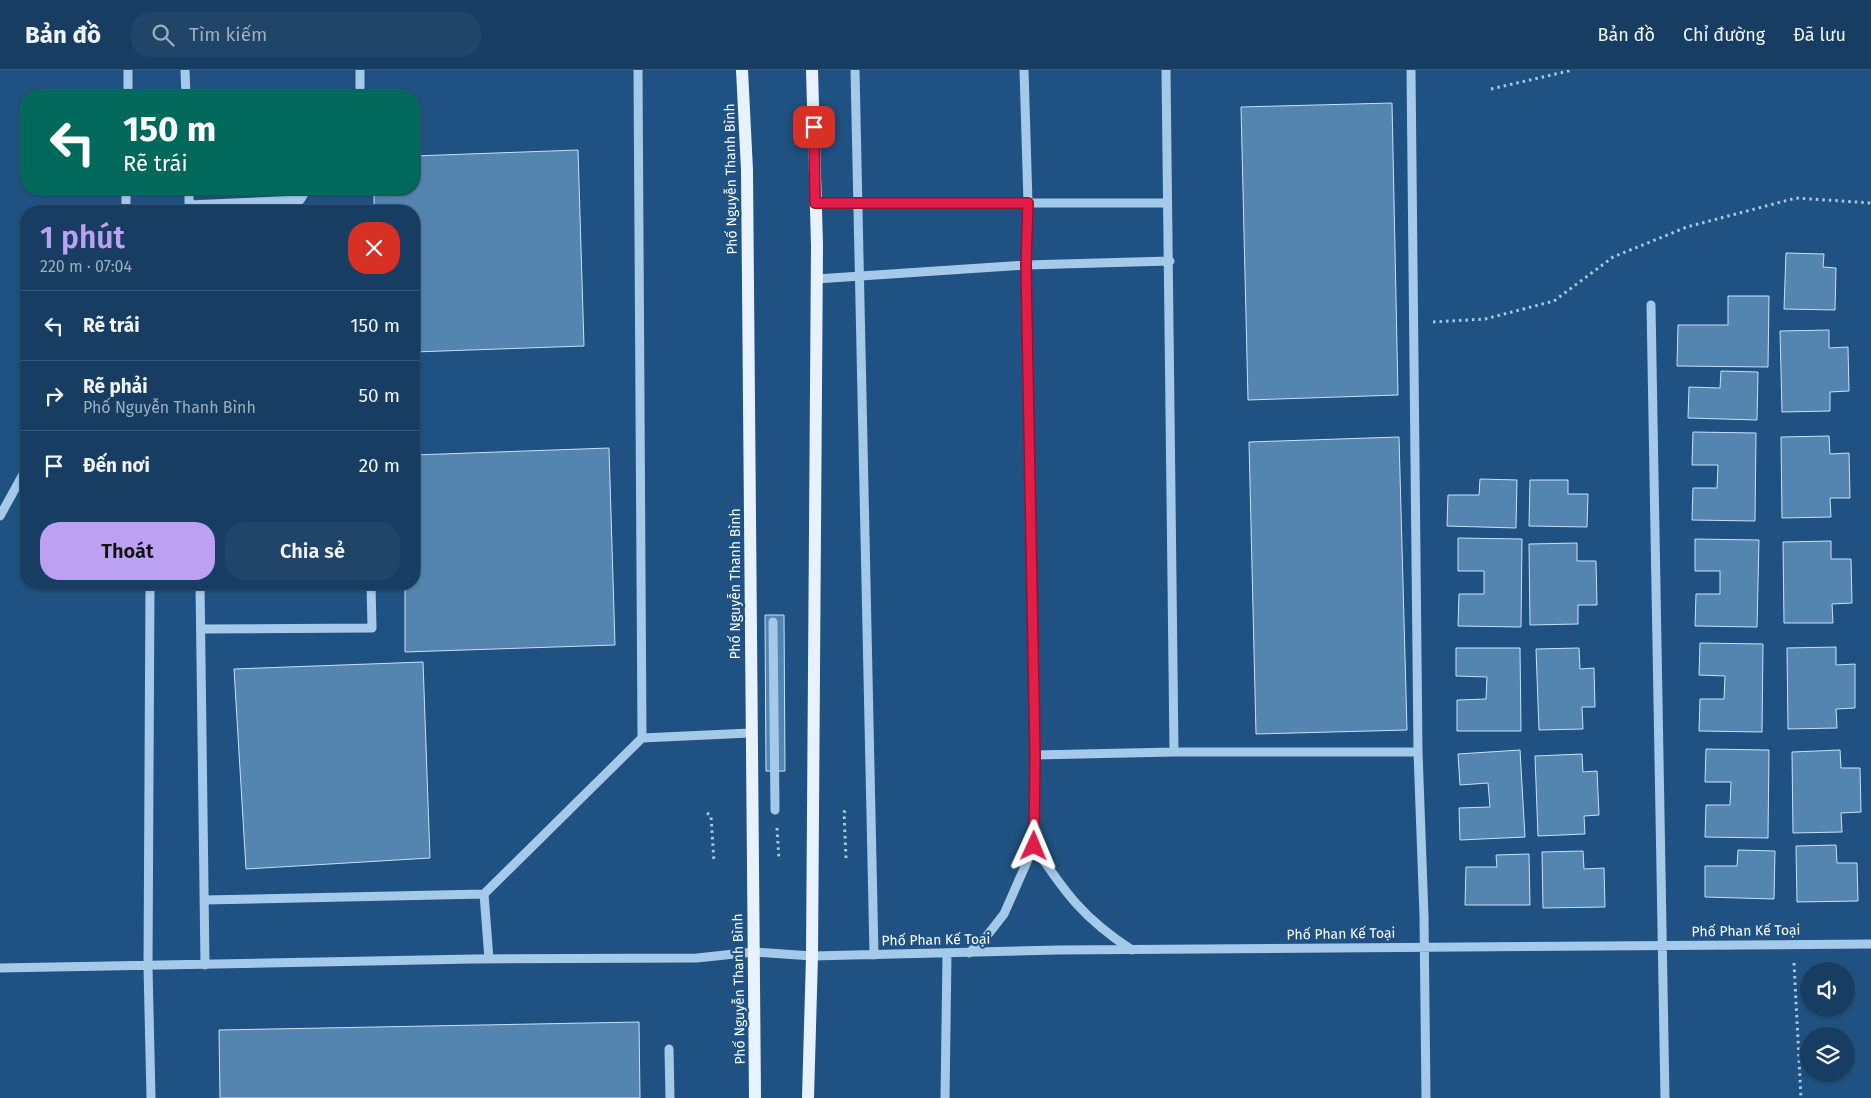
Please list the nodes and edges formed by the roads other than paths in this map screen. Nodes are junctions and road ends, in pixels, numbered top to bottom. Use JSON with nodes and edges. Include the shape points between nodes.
{"nodes":[{"id":1,"x":128,"y":70,"type":"edge"},
{"id":2,"x":186,"y":70,"type":"edge"},
{"id":3,"x":360,"y":70,"type":"edge"},
{"id":4,"x":638,"y":70,"type":"edge"},
{"id":5,"x":742,"y":70,"type":"edge"},
{"id":6,"x":812,"y":70,"type":"edge"},
{"id":7,"x":855,"y":70,"type":"edge"},
{"id":8,"x":1024,"y":70,"type":"edge"},
{"id":9,"x":1166,"y":70,"type":"edge"},
{"id":10,"x":1411,"y":70,"type":"edge"},
{"id":11,"x":128,"y":90,"type":"edge"},
{"id":12,"x":186,"y":90,"type":"edge"},
{"id":13,"x":360,"y":90,"type":"edge"},
{"id":14,"x":303,"y":195,"type":"edge"},
{"id":15,"x":815,"y":203,"type":"junction"},
{"id":16,"x":858,"y":203,"type":"junction"},
{"id":17,"x":1028,"y":203,"type":"junction"},
{"id":18,"x":1167,"y":203,"type":"junction"},
{"id":19,"x":231,"y":205,"type":"edge"},
{"id":20,"x":1170,"y":261,"type":"junction"},
{"id":21,"x":1026,"y":265,"type":"junction"},
{"id":22,"x":859,"y":276,"type":"junction"},
{"id":23,"x":816,"y":279,"type":"junction"},
{"id":24,"x":1651,"y":305,"type":"dead end"},
{"id":25,"x":20,"y":480,"type":"edge"},
{"id":26,"x":0,"y":516,"type":"edge"},
{"id":27,"x":150,"y":590,"type":"edge"},
{"id":28,"x":200,"y":590,"type":"edge"},
{"id":29,"x":371,"y":590,"type":"edge"},
{"id":30,"x":773,"y":622,"type":"dead end"},
{"id":31,"x":201,"y":629,"type":"junction"},
{"id":32,"x":750,"y":733,"type":"junction"},
{"id":33,"x":642,"y":738,"type":"junction"},
{"id":34,"x":1174,"y":752,"type":"junction"},
{"id":35,"x":1418,"y":752,"type":"junction"},
{"id":36,"x":1035,"y":755,"type":"junction"},
{"id":37,"x":775,"y":810,"type":"road end"},
{"id":38,"x":1034,"y":846,"type":"junction"},
{"id":39,"x":484,"y":894,"type":"junction"},
{"id":40,"x":204,"y":900,"type":"junction"},
{"id":41,"x":1871,"y":944,"type":"edge"},
{"id":42,"x":1425,"y":947,"type":"junction"},
{"id":43,"x":1664,"y":947,"type":"junction"},
{"id":44,"x":1132,"y":950,"type":"junction"},
{"id":45,"x":752,"y":952,"type":"junction"},
{"id":46,"x":969,"y":953,"type":"junction"},
{"id":47,"x":947,"y":954,"type":"junction"},
{"id":48,"x":812,"y":956,"type":"junction"},
{"id":49,"x":874,"y":956,"type":"junction"},
{"id":50,"x":489,"y":959,"type":"junction"},
{"id":51,"x":205,"y":964,"type":"junction"},
{"id":52,"x":148,"y":967,"type":"junction"},
{"id":53,"x":0,"y":968,"type":"edge"},
{"id":54,"x":669,"y":1049,"type":"dead end"},
{"id":55,"x":151,"y":1098,"type":"edge"},
{"id":56,"x":670,"y":1098,"type":"edge"},
{"id":57,"x":756,"y":1098,"type":"edge"},
{"id":58,"x":808,"y":1098,"type":"edge"},
{"id":59,"x":944,"y":1098,"type":"edge"},
{"id":60,"x":1426,"y":1098,"type":"edge"},
{"id":61,"x":1665,"y":1098,"type":"edge"}],
"edges":[{"from":1,"to":11,"type":"street"},
{"from":2,"to":12,"type":"street"},
{"from":3,"to":13,"type":"street"},
{"from":4,"to":33,"type":"street"},
{"from":5,"to":32,"type":"main road","name":"Phố Nguyễn Thanh Bình","via":[[747,170]]},
{"from":6,"to":15,"type":"main road"},
{"from":7,"to":16,"type":"street"},
{"from":8,"to":17,"type":"street"},
{"from":9,"to":18,"type":"street"},
{"from":10,"to":35,"type":"street"},
{"from":14,"to":19,"type":"street","via":[[300,200]]},
{"from":15,"to":16,"type":"street"},
{"from":15,"to":23,"type":"main road"},
{"from":16,"to":17,"type":"street"},
{"from":16,"to":22,"type":"street"},
{"from":17,"to":18,"type":"street"},
{"from":17,"to":21,"type":"street"},
{"from":18,"to":20,"type":"street"},
{"from":20,"to":21,"type":"street"},
{"from":20,"to":34,"type":"street"},
{"from":21,"to":22,"type":"street"},
{"from":21,"to":36,"type":"street"},
{"from":22,"to":23,"type":"street"},
{"from":22,"to":49,"type":"street"},
{"from":23,"to":48,"type":"main road"},
{"from":24,"to":43,"type":"street"},
{"from":25,"to":26,"type":"street"},
{"from":27,"to":52,"type":"street"},
{"from":28,"to":31,"type":"street"},
{"from":29,"to":31,"type":"street","via":[[372,628]]},
{"from":30,"to":37,"type":"street"},
{"from":31,"to":40,"type":"street"},
{"from":32,"to":33,"type":"street"},
{"from":32,"to":45,"type":"main road","name":"Phố Nguyễn Thanh Bình"},
{"from":33,"to":39,"type":"street"},
{"from":34,"to":35,"type":"street"},
{"from":34,"to":36,"type":"street"},
{"from":35,"to":42,"type":"street"},
{"from":36,"to":38,"type":"street"},
{"from":38,"to":44,"type":"street","via":[[1060,885],[1095,925]]},
{"from":38,"to":46,"type":"street","via":[[1004,914]]},
{"from":39,"to":40,"type":"street"},
{"from":39,"to":50,"type":"street"},
{"from":40,"to":51,"type":"street"},
{"from":41,"to":43,"type":"street","name":"Phố Phan Kế Toại"},
{"from":42,"to":43,"type":"street","name":"Phố Phan Kế Toại"},
{"from":42,"to":44,"type":"street","name":"Phố Phan Kế Toại"},
{"from":42,"to":60,"type":"street"},
{"from":43,"to":61,"type":"street"},
{"from":44,"to":46,"type":"street","name":"Phố Phan Kế Toại"},
{"from":45,"to":48,"type":"street","name":"Phố Phan Kế Toại"},
{"from":45,"to":50,"type":"street","name":"Phố Phan Kế Toại","via":[[697,958]]},
{"from":45,"to":57,"type":"main road","name":"Phố Nguyễn Thanh Bình"},
{"from":46,"to":47,"type":"street","name":"Phố Phan Kế Toại"},
{"from":47,"to":49,"type":"street","name":"Phố Phan Kế Toại"},
{"from":47,"to":59,"type":"street"},
{"from":48,"to":49,"type":"street","name":"Phố Phan Kế Toại"},
{"from":48,"to":58,"type":"main road"},
{"from":50,"to":51,"type":"street","name":"Phố Phan Kế Toại"},
{"from":51,"to":52,"type":"street","name":"Phố Phan Kế Toại"},
{"from":52,"to":53,"type":"street","name":"Phố Phan Kế Toại"},
{"from":52,"to":55,"type":"street"},
{"from":54,"to":56,"type":"street"}]}
